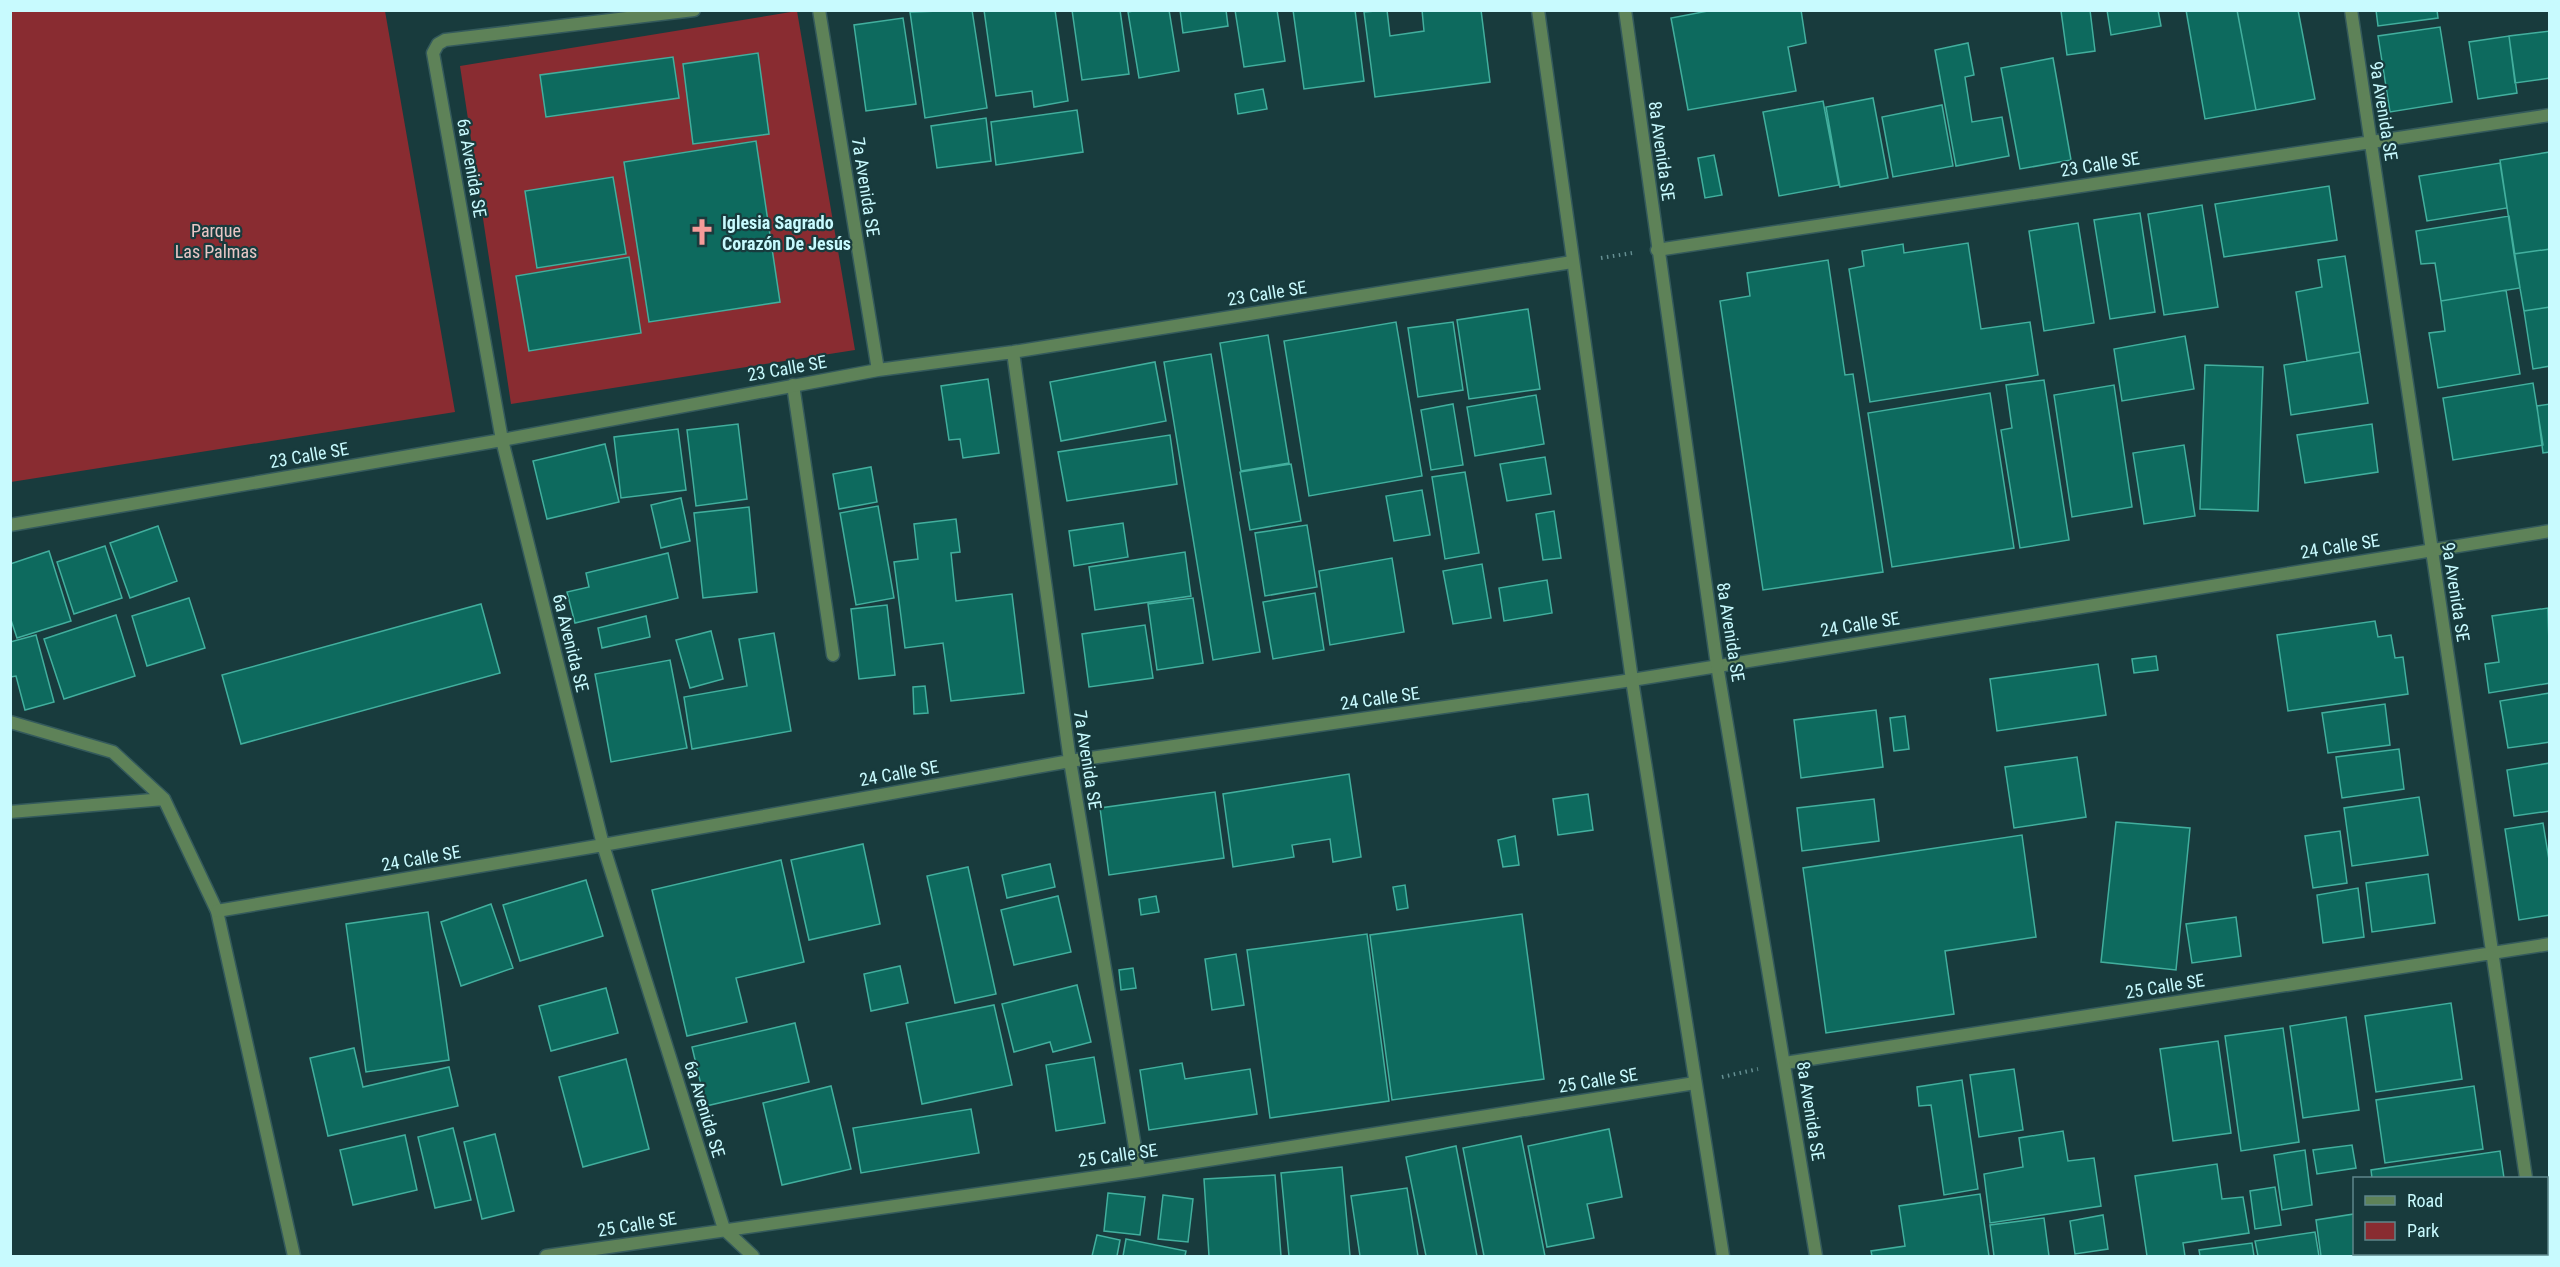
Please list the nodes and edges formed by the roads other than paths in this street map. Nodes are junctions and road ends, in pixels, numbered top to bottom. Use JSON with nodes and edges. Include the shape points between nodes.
{"nodes":[{"id":1,"x":694,"y":10,"type":"edge"},
{"id":2,"x":819,"y":10,"type":"edge"},
{"id":3,"x":1538,"y":10,"type":"edge"},
{"id":4,"x":1625,"y":10,"type":"edge"},
{"id":5,"x":2351,"y":10,"type":"edge"},
{"id":6,"x":2550,"y":115,"type":"edge"},
{"id":7,"x":2370,"y":141,"type":"junction"},
{"id":8,"x":1656,"y":250,"type":"junction"},
{"id":9,"x":1572,"y":262,"type":"junction"},
{"id":10,"x":1013,"y":352,"type":"junction"},
{"id":11,"x":878,"y":370,"type":"junction"},
{"id":12,"x":793,"y":385,"type":"junction"},
{"id":13,"x":502,"y":440,"type":"junction"},
{"id":14,"x":10,"y":525,"type":"edge"},
{"id":15,"x":2550,"y":531,"type":"edge"},
{"id":16,"x":2432,"y":550,"type":"junction"},
{"id":17,"x":833,"y":655,"type":"dead end"},
{"id":18,"x":1717,"y":665,"type":"junction"},
{"id":19,"x":1632,"y":680,"type":"junction"},
{"id":20,"x":10,"y":722,"type":"edge"},
{"id":21,"x":1070,"y":761,"type":"junction"},
{"id":22,"x":164,"y":800,"type":"junction"},
{"id":23,"x":10,"y":812,"type":"edge"},
{"id":24,"x":603,"y":845,"type":"junction"},
{"id":25,"x":217,"y":911,"type":"junction"},
{"id":26,"x":2550,"y":944,"type":"edge"},
{"id":27,"x":2492,"y":952,"type":"junction"},
{"id":28,"x":1785,"y":1063,"type":"junction"},
{"id":29,"x":1695,"y":1083,"type":"junction"},
{"id":30,"x":1139,"y":1171,"type":"junction"},
{"id":31,"x":2526,"y":1177,"type":"edge"},
{"id":32,"x":724,"y":1229,"type":"junction"},
{"id":33,"x":294,"y":1257,"type":"edge"},
{"id":34,"x":546,"y":1257,"type":"edge"},
{"id":35,"x":753,"y":1257,"type":"edge"},
{"id":36,"x":1723,"y":1257,"type":"edge"},
{"id":37,"x":1816,"y":1257,"type":"edge"}],
"edges":[{"from":1,"to":13,"type":"street","name":"6a Avenida SE","via":[[445,40],[438,44],[434,53]]},
{"from":2,"to":11,"type":"street","name":"7a Avenida SE"},
{"from":3,"to":9,"type":"street"},
{"from":4,"to":8,"type":"street","name":"8a Avenida SE"},
{"from":5,"to":7,"type":"street","name":"9a Avenida SE"},
{"from":6,"to":7,"type":"street","name":"23 Calle SE"},
{"from":7,"to":8,"type":"street","name":"23 Calle SE"},
{"from":7,"to":16,"type":"street","name":"9a Avenida SE"},
{"from":8,"to":18,"type":"street","name":"8a Avenida SE"},
{"from":9,"to":10,"type":"street","name":"23 Calle SE"},
{"from":9,"to":19,"type":"street"},
{"from":10,"to":11,"type":"street","name":"23 Calle SE"},
{"from":10,"to":21,"type":"street","name":"7a Avenida SE"},
{"from":11,"to":12,"type":"street","name":"23 Calle SE"},
{"from":12,"to":13,"type":"street","name":"23 Calle SE"},
{"from":12,"to":17,"type":"street"},
{"from":13,"to":14,"type":"street","name":"23 Calle SE"},
{"from":13,"to":24,"type":"street","name":"6a Avenida SE"},
{"from":15,"to":16,"type":"street","name":"24 Calle SE"},
{"from":16,"to":18,"type":"street","name":"24 Calle SE"},
{"from":16,"to":27,"type":"street","name":"9a Avenida SE"},
{"from":18,"to":19,"type":"street","name":"24 Calle SE"},
{"from":18,"to":28,"type":"street","name":"8a Avenida SE"},
{"from":19,"to":21,"type":"street","name":"24 Calle SE"},
{"from":19,"to":29,"type":"street"},
{"from":20,"to":22,"type":"street","via":[[113,752]]},
{"from":21,"to":24,"type":"street","name":"24 Calle SE"},
{"from":21,"to":30,"type":"street","name":"7a Avenida SE"},
{"from":22,"to":23,"type":"street"},
{"from":22,"to":25,"type":"street"},
{"from":24,"to":25,"type":"street","name":"24 Calle SE"},
{"from":24,"to":32,"type":"street","name":"6a Avenida SE"},
{"from":25,"to":33,"type":"street"},
{"from":26,"to":27,"type":"street","name":"25 Calle SE"},
{"from":27,"to":28,"type":"street","name":"25 Calle SE"},
{"from":27,"to":31,"type":"street","name":"9a Avenida SE"},
{"from":28,"to":37,"type":"street","name":"8a Avenida SE"},
{"from":29,"to":30,"type":"street","name":"25 Calle SE"},
{"from":29,"to":36,"type":"street"},
{"from":30,"to":32,"type":"street","name":"25 Calle SE"},
{"from":32,"to":34,"type":"street","name":"25 Calle SE"},
{"from":32,"to":35,"type":"street"}]}
